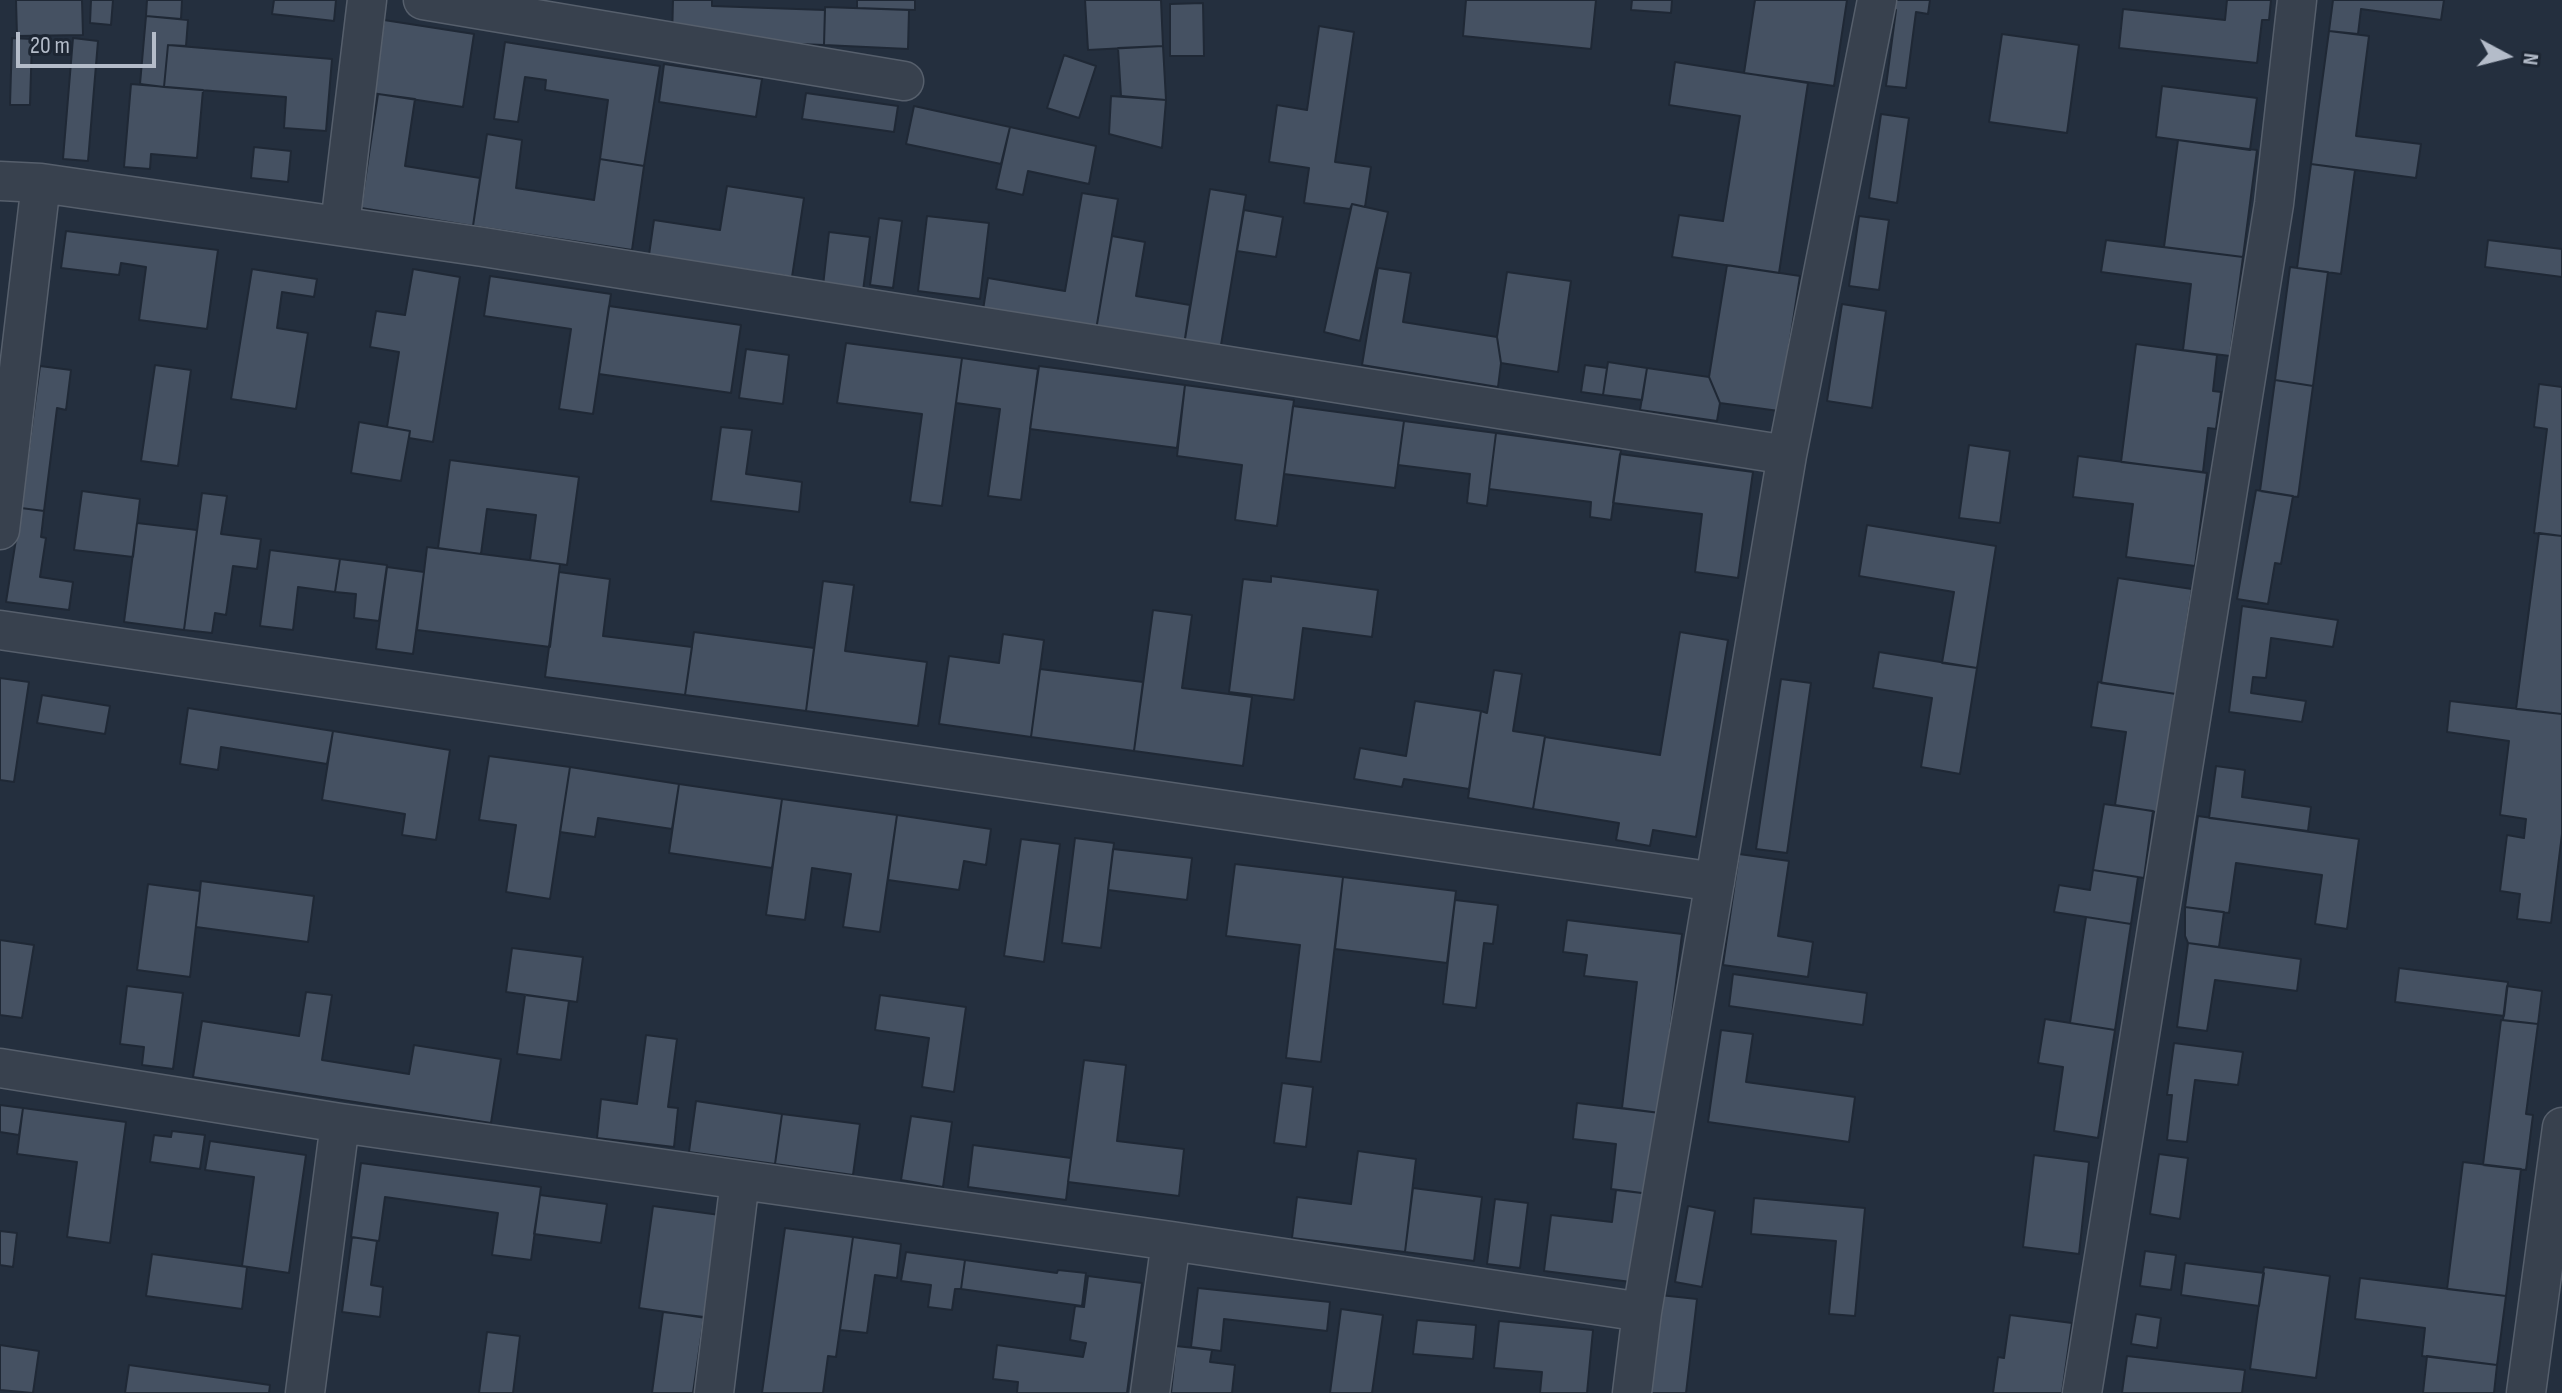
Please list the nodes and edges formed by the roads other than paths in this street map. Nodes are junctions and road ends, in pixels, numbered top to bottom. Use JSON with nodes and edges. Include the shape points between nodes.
{"nodes":[{"id":1,"x":367,"y":0,"type":"edge"},
{"id":2,"x":423,"y":0,"type":"edge"},
{"id":3,"x":1877,"y":0,"type":"edge"},
{"id":4,"x":2297,"y":0,"type":"edge"},
{"id":5,"x":904,"y":81,"type":"dead end"},
{"id":6,"x":0,"y":181,"type":"edge"},
{"id":7,"x":41,"y":183,"type":"junction"},
{"id":8,"x":340,"y":225,"type":"junction"},
{"id":9,"x":1787,"y":455,"type":"junction"},
{"id":10,"x":0,"y":530,"type":"edge"},
{"id":11,"x":0,"y":630,"type":"edge"},
{"id":12,"x":1715,"y":882,"type":"junction"},
{"id":13,"x":0,"y":1068,"type":"edge"},
{"id":14,"x":340,"y":1123,"type":"junction"},
{"id":15,"x":2562,"y":1127,"type":"edge"},
{"id":16,"x":740,"y":1180,"type":"junction"},
{"id":17,"x":1171,"y":1241,"type":"junction"},
{"id":18,"x":1642,"y":1312,"type":"junction"},
{"id":19,"x":305,"y":1393,"type":"edge"},
{"id":20,"x":714,"y":1393,"type":"edge"},
{"id":21,"x":1150,"y":1393,"type":"edge"},
{"id":22,"x":1632,"y":1393,"type":"edge"},
{"id":23,"x":2082,"y":1393,"type":"edge"},
{"id":24,"x":2526,"y":1393,"type":"edge"}],
"edges":[{"from":1,"to":8,"type":"street"},
{"from":2,"to":5,"type":"street"},
{"from":3,"to":9,"type":"street"},
{"from":4,"to":23,"type":"street","via":[[2271,219]]},
{"from":6,"to":7,"type":"street"},
{"from":7,"to":8,"type":"street"},
{"from":7,"to":10,"type":"street"},
{"from":8,"to":9,"type":"street"},
{"from":9,"to":12,"type":"street"},
{"from":11,"to":12,"type":"street"},
{"from":12,"to":18,"type":"street"},
{"from":13,"to":14,"type":"street"},
{"from":14,"to":16,"type":"street"},
{"from":14,"to":19,"type":"street"},
{"from":15,"to":24,"type":"street"},
{"from":16,"to":17,"type":"street"},
{"from":16,"to":20,"type":"street"},
{"from":17,"to":18,"type":"street"},
{"from":17,"to":21,"type":"street"},
{"from":18,"to":22,"type":"street"}]}
